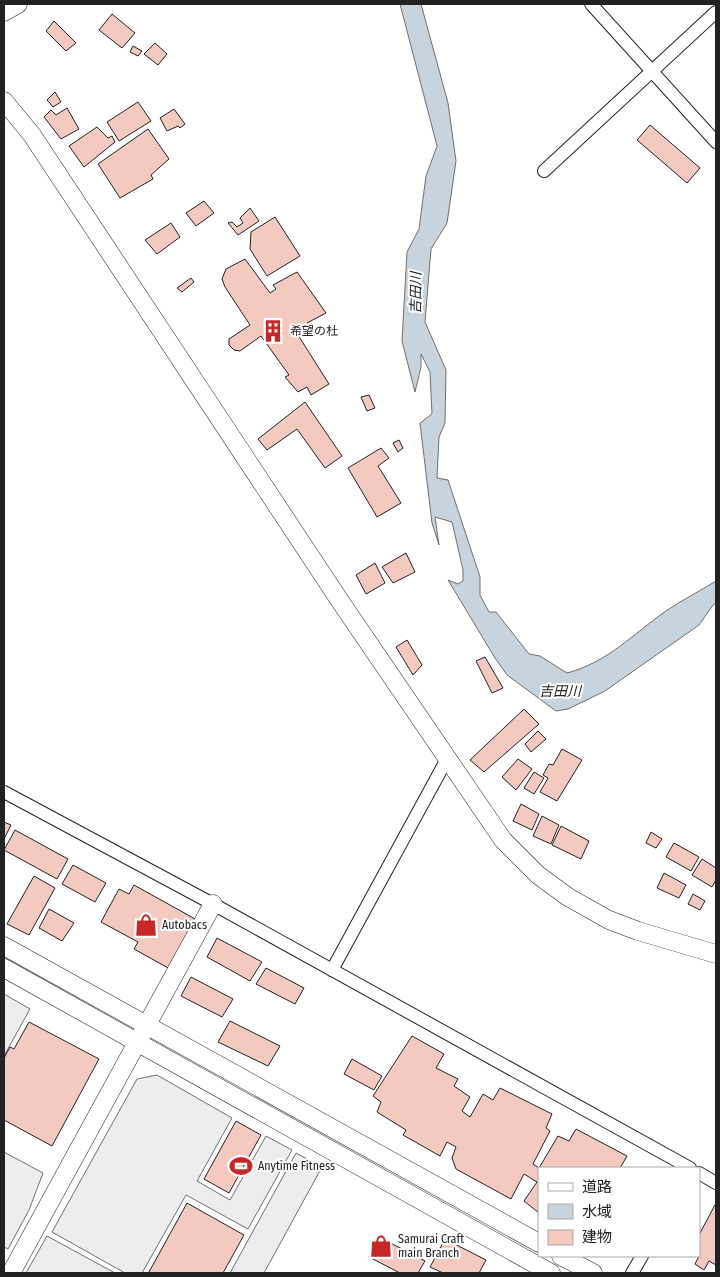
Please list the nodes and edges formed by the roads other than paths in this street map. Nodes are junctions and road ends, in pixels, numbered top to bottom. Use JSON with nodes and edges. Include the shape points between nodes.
{"nodes":[{"id":1,"x":18,"y":4,"type":"edge"},
{"id":2,"x":591,"y":4,"type":"edge"},
{"id":3,"x":4,"y":12,"type":"edge"},
{"id":4,"x":716,"y":12,"type":"edge"},
{"id":5,"x":651,"y":71,"type":"junction"},
{"id":6,"x":4,"y":101,"type":"edge"},
{"id":7,"x":716,"y":142,"type":"edge"},
{"id":8,"x":544,"y":171,"type":"dead end"},
{"id":9,"x":447,"y":759,"type":"junction"},
{"id":10,"x":4,"y":792,"type":"edge"},
{"id":11,"x":213,"y":904,"type":"junction"},
{"id":12,"x":4,"y":946,"type":"edge"},
{"id":13,"x":716,"y":954,"type":"edge"},
{"id":14,"x":4,"y":968,"type":"edge"},
{"id":15,"x":332,"y":970,"type":"junction"},
{"id":16,"x":148,"y":1026,"type":"junction"},
{"id":17,"x":138,"y":1043,"type":"junction"},
{"id":18,"x":688,"y":1167,"type":"edge"},
{"id":19,"x":700,"y":1174,"type":"edge"},
{"id":20,"x":716,"y":1183,"type":"edge"},
{"id":21,"x":538,"y":1242,"type":"edge"},
{"id":22,"x":563,"y":1257,"type":"edge"},
{"id":23,"x":641,"y":1257,"type":"edge"},
{"id":24,"x":11,"y":1273,"type":"edge"},
{"id":25,"x":551,"y":1273,"type":"edge"},
{"id":26,"x":593,"y":1273,"type":"edge"},
{"id":27,"x":632,"y":1273,"type":"edge"}],
"edges":[{"from":1,"to":3,"type":"street"},
{"from":2,"to":5,"type":"street"},
{"from":4,"to":5,"type":"street"},
{"from":5,"to":7,"type":"street"},
{"from":5,"to":8,"type":"street"},
{"from":6,"to":9,"type":"street","via":[[42,151]]},
{"from":9,"to":13,"type":"street","via":[[503,840],[538,875],[568,897],[609,920]]},
{"from":9,"to":15,"type":"street"},
{"from":10,"to":11,"type":"street"},
{"from":11,"to":15,"type":"street"},
{"from":11,"to":16,"type":"street"},
{"from":12,"to":16,"type":"street"},
{"from":14,"to":17,"type":"street"},
{"from":15,"to":18,"type":"street"},
{"from":16,"to":17,"type":"street"},
{"from":16,"to":21,"type":"street"},
{"from":17,"to":24,"type":"street"},
{"from":17,"to":25,"type":"street"},
{"from":19,"to":20,"type":"street"},
{"from":22,"to":26,"type":"street"},
{"from":23,"to":27,"type":"street"}]}
